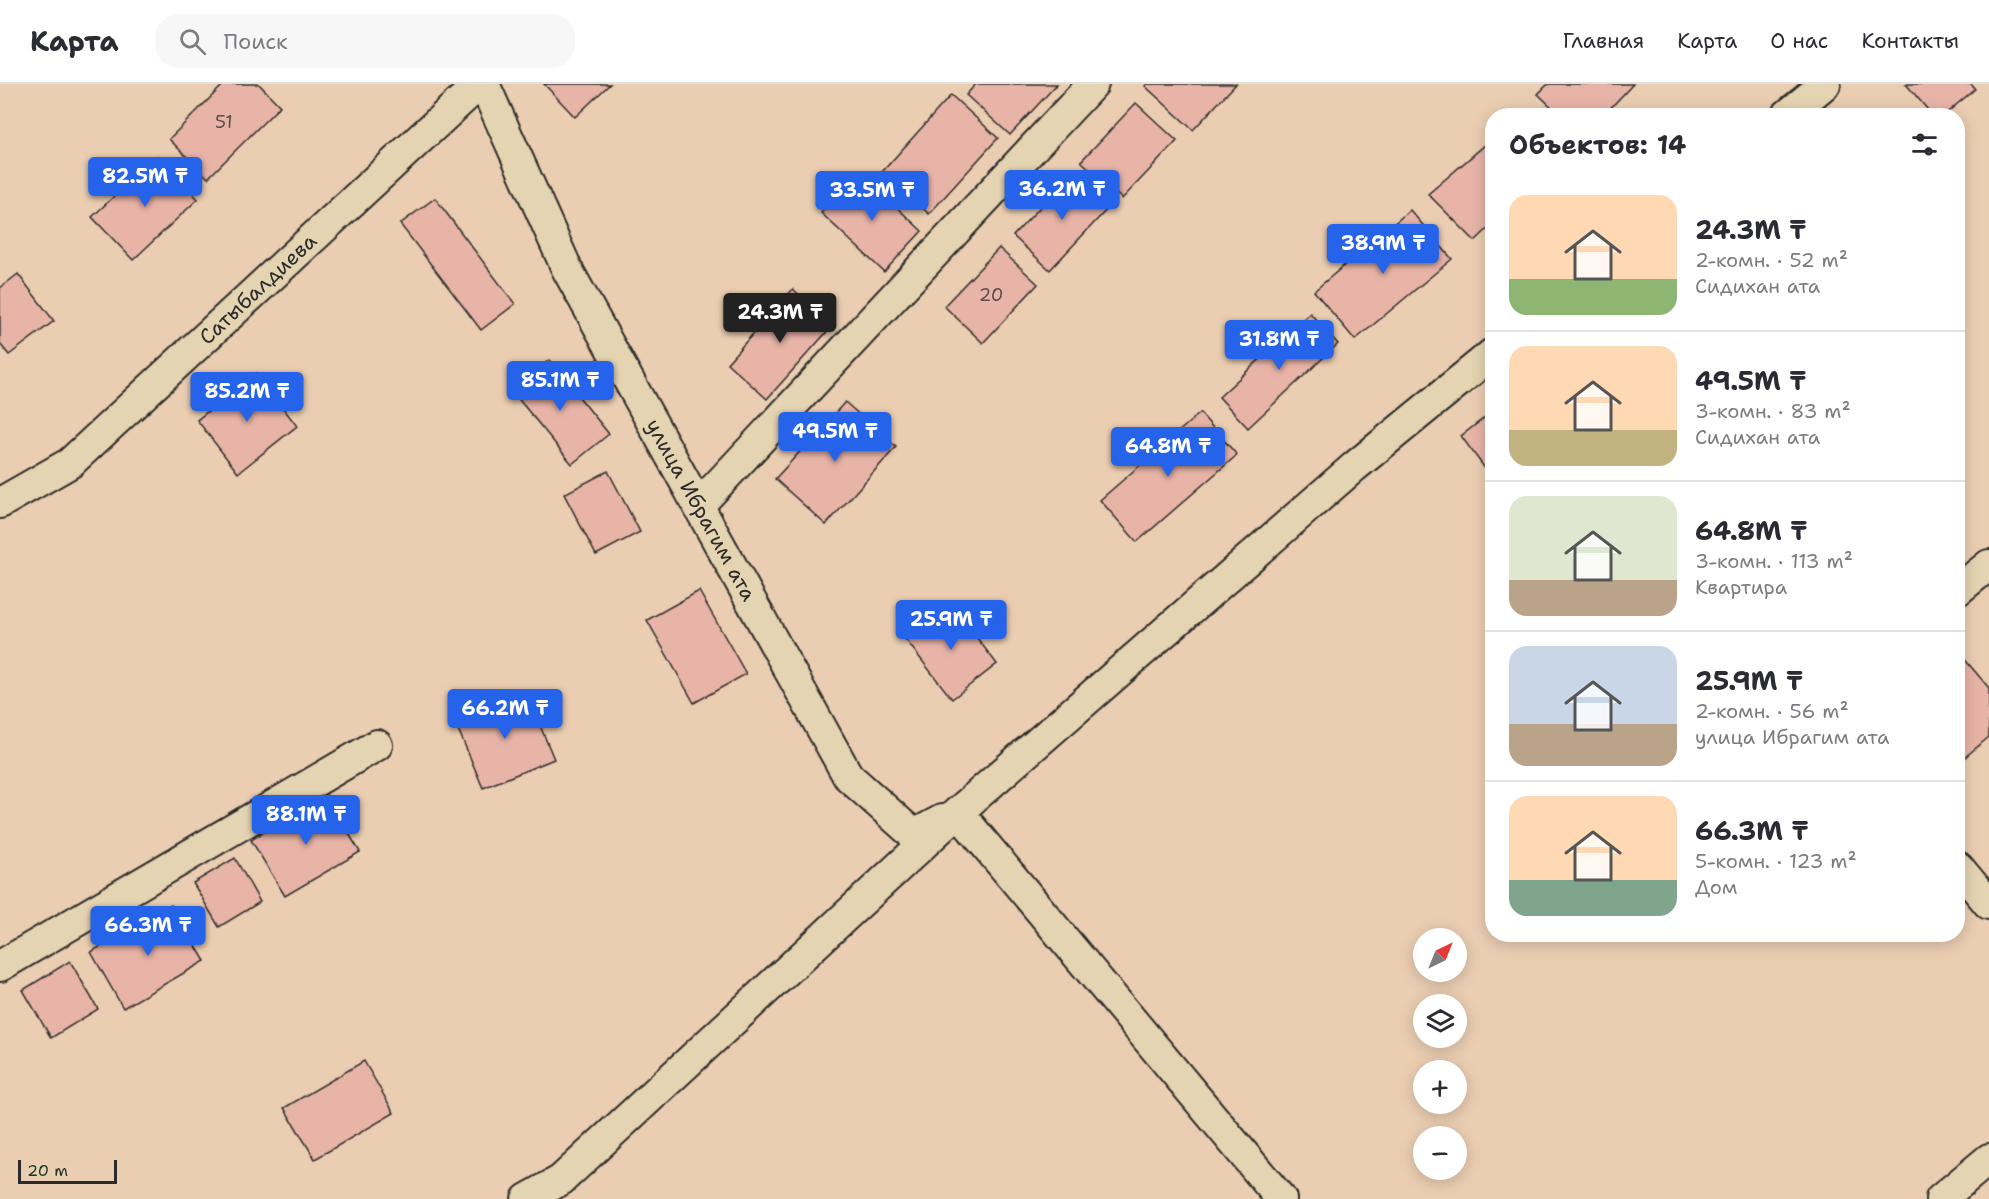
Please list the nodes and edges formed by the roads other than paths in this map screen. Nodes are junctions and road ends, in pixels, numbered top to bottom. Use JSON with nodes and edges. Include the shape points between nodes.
{"nodes":[{"id":1,"x":479,"y":84,"type":"edge"},
{"id":2,"x":484,"y":84,"type":"edge"},
{"id":3,"x":1093,"y":84,"type":"edge"},
{"id":4,"x":1825,"y":84,"type":"edge"},
{"id":5,"x":1796,"y":108,"type":"edge"},
{"id":6,"x":1485,"y":360,"type":"edge"},
{"id":7,"x":0,"y":503,"type":"edge"},
{"id":8,"x":698,"y":506,"type":"junction"},
{"id":9,"x":1989,"y":565,"type":"edge"},
{"id":10,"x":1965,"y":584,"type":"edge"},
{"id":11,"x":377,"y":745,"type":"dead end"},
{"id":12,"x":958,"y":812,"type":"junction"},
{"id":13,"x":1965,"y":875,"type":"edge"},
{"id":14,"x":1989,"y":904,"type":"edge"},
{"id":15,"x":0,"y":966,"type":"edge"},
{"id":16,"x":1989,"y":1159,"type":"edge"},
{"id":17,"x":566,"y":1190,"type":"edge"},
{"id":18,"x":527,"y":1199,"type":"edge"},
{"id":19,"x":1281,"y":1199,"type":"edge"},
{"id":20,"x":1941,"y":1199,"type":"edge"}],
"edges":[{"from":1,"to":7,"type":"street","name":"Сатыбалдиева","via":[[70,463]]},
{"from":2,"to":8,"type":"street","name":"улица Ибрагим ата","via":[[567,268]]},
{"from":3,"to":8,"type":"street"},
{"from":4,"to":5,"type":"street"},
{"from":6,"to":12,"type":"street","via":[[1354,467]]},
{"from":8,"to":12,"type":"street","name":"улица Ибрагим ата","via":[[848,776],[914,835]]},
{"from":9,"to":10,"type":"street"},
{"from":11,"to":15,"type":"street"},
{"from":12,"to":17,"type":"street"},
{"from":12,"to":19,"type":"street"},
{"from":13,"to":14,"type":"street"},
{"from":16,"to":20,"type":"street"},
{"from":17,"to":18,"type":"street"}]}
